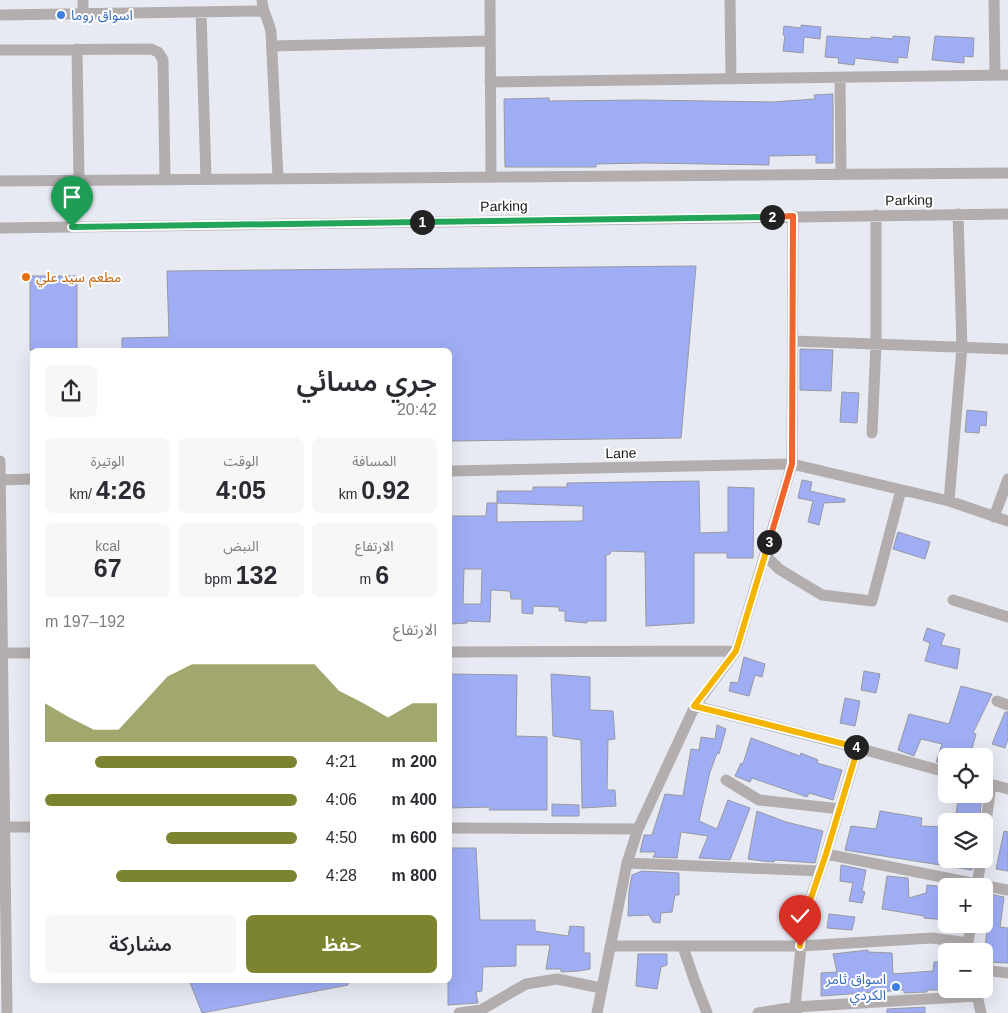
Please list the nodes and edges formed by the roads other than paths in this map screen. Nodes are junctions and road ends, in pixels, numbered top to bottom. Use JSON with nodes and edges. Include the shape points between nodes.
{"nodes":[{"id":1,"x":83,"y":0,"type":"edge"},
{"id":2,"x":172,"y":0,"type":"edge"},
{"id":3,"x":490,"y":0,"type":"edge"},
{"id":4,"x":730,"y":0,"type":"edge"},
{"id":5,"x":994,"y":0,"type":"edge"},
{"id":6,"x":262,"y":6,"type":"edge"},
{"id":7,"x":172,"y":12,"type":"junction"},
{"id":8,"x":201,"y":12,"type":"junction"},
{"id":9,"x":83,"y":14,"type":"junction"},
{"id":10,"x":0,"y":15,"type":"edge"},
{"id":11,"x":490,"y":41,"type":"junction"},
{"id":12,"x":272,"y":46,"type":"junction"},
{"id":13,"x":77,"y":49,"type":"junction"},
{"id":14,"x":0,"y":50,"type":"edge"},
{"id":15,"x":995,"y":75,"type":"junction"},
{"id":16,"x":1008,"y":75,"type":"edge"},
{"id":17,"x":840,"y":77,"type":"junction"},
{"id":18,"x":731,"y":79,"type":"junction"},
{"id":19,"x":490,"y":82,"type":"junction"},
{"id":20,"x":1008,"y":173,"type":"edge"},
{"id":21,"x":841,"y":174,"type":"junction"},
{"id":22,"x":491,"y":177,"type":"junction"},
{"id":23,"x":278,"y":178,"type":"junction"},
{"id":24,"x":165,"y":179,"type":"junction"},
{"id":25,"x":206,"y":179,"type":"junction"},
{"id":26,"x":79,"y":180,"type":"junction"},
{"id":27,"x":0,"y":181,"type":"edge"},
{"id":28,"x":958,"y":214,"type":"junction"},
{"id":29,"x":1008,"y":214,"type":"edge"},
{"id":30,"x":876,"y":215,"type":"junction"},
{"id":31,"x":793,"y":216,"type":"junction"},
{"id":32,"x":0,"y":228,"type":"edge"},
{"id":33,"x":793,"y":341,"type":"junction"},
{"id":34,"x":876,"y":344,"type":"junction"},
{"id":35,"x":962,"y":347,"type":"junction"},
{"id":36,"x":1008,"y":349,"type":"edge"},
{"id":37,"x":872,"y":434,"type":"dead end"},
{"id":38,"x":0,"y":461,"type":"edge"},
{"id":39,"x":792,"y":464,"type":"junction"},
{"id":40,"x":452,"y":471,"type":"edge"},
{"id":41,"x":30,"y":479,"type":"edge"},
{"id":42,"x":1008,"y":479,"type":"edge"},
{"id":43,"x":1,"y":480,"type":"edge"},
{"id":44,"x":902,"y":490,"type":"junction"},
{"id":45,"x":949,"y":501,"type":"junction"},
{"id":46,"x":994,"y":517,"type":"junction"},
{"id":47,"x":1008,"y":521,"type":"edge"},
{"id":48,"x":765,"y":555,"type":"junction"},
{"id":49,"x":953,"y":600,"type":"dead end"},
{"id":50,"x":1008,"y":617,"type":"edge"},
{"id":51,"x":736,"y":651,"type":"junction"},
{"id":52,"x":452,"y":652,"type":"edge"},
{"id":53,"x":3,"y":653,"type":"junction"},
{"id":54,"x":30,"y":653,"type":"edge"},
{"id":55,"x":694,"y":706,"type":"junction"},
{"id":56,"x":858,"y":748,"type":"junction"},
{"id":57,"x":938,"y":770,"type":"edge"},
{"id":58,"x":726,"y":780,"type":"dead end"},
{"id":59,"x":993,"y":786,"type":"edge"},
{"id":60,"x":1008,"y":790,"type":"edge"},
{"id":61,"x":840,"y":809,"type":"junction"},
{"id":62,"x":4,"y":827,"type":"junction"},
{"id":63,"x":30,"y":827,"type":"edge"},
{"id":64,"x":452,"y":828,"type":"edge"},
{"id":65,"x":638,"y":828,"type":"junction"},
{"id":66,"x":826,"y":854,"type":"junction"},
{"id":67,"x":627,"y":863,"type":"junction"},
{"id":68,"x":820,"y":871,"type":"junction"},
{"id":69,"x":943,"y":878,"type":"edge"},
{"id":70,"x":993,"y":888,"type":"edge"},
{"id":71,"x":1008,"y":890,"type":"edge"},
{"id":72,"x":952,"y":943,"type":"edge"},
{"id":73,"x":610,"y":946,"type":"junction"},
{"id":74,"x":800,"y":946,"type":"junction"},
{"id":75,"x":683,"y":947,"type":"junction"},
{"id":76,"x":993,"y":971,"type":"edge"},
{"id":77,"x":1008,"y":973,"type":"edge"},
{"id":78,"x":601,"y":988,"type":"junction"},
{"id":79,"x":938,"y":996,"type":"edge"},
{"id":80,"x":977,"y":998,"type":"edge"},
{"id":81,"x":796,"y":1010,"type":"edge"},
{"id":82,"x":7,"y":1013,"type":"edge"},
{"id":83,"x":459,"y":1013,"type":"edge"},
{"id":84,"x":597,"y":1013,"type":"edge"},
{"id":85,"x":707,"y":1013,"type":"edge"},
{"id":86,"x":758,"y":1013,"type":"edge"},
{"id":87,"x":981,"y":1013,"type":"edge"}],
"edges":[{"from":1,"to":9,"type":"street"},
{"from":2,"to":7,"type":"street"},
{"from":3,"to":11,"type":"street"},
{"from":4,"to":18,"type":"street"},
{"from":5,"to":15,"type":"street"},
{"from":6,"to":8,"type":"street"},
{"from":6,"to":12,"type":"street","via":[[270,27]]},
{"from":7,"to":8,"type":"street"},
{"from":7,"to":9,"type":"street"},
{"from":8,"to":25,"type":"street"},
{"from":9,"to":10,"type":"street"},
{"from":11,"to":12,"type":"street"},
{"from":11,"to":19,"type":"street"},
{"from":12,"to":23,"type":"street"},
{"from":13,"to":14,"type":"street"},
{"from":13,"to":24,"type":"street","via":[[151,49],[161,56]]},
{"from":13,"to":26,"type":"street"},
{"from":15,"to":16,"type":"street"},
{"from":15,"to":17,"type":"street"},
{"from":17,"to":18,"type":"street"},
{"from":17,"to":21,"type":"street"},
{"from":18,"to":19,"type":"street"},
{"from":19,"to":22,"type":"street"},
{"from":20,"to":21,"type":"street"},
{"from":21,"to":22,"type":"street"},
{"from":22,"to":23,"type":"street"},
{"from":23,"to":25,"type":"street"},
{"from":24,"to":25,"type":"street"},
{"from":24,"to":26,"type":"street"},
{"from":26,"to":27,"type":"street"},
{"from":28,"to":29,"type":"street","name":"Parking"},
{"from":28,"to":30,"type":"street","name":"Parking"},
{"from":28,"to":35,"type":"street"},
{"from":30,"to":31,"type":"street","name":"Parking"},
{"from":30,"to":34,"type":"street"},
{"from":31,"to":32,"type":"street","name":"Parking"},
{"from":31,"to":33,"type":"street"},
{"from":33,"to":34,"type":"street"},
{"from":33,"to":39,"type":"street"},
{"from":34,"to":35,"type":"street"},
{"from":34,"to":37,"type":"street"},
{"from":35,"to":36,"type":"street"},
{"from":35,"to":45,"type":"street"},
{"from":38,"to":43,"type":"street"},
{"from":39,"to":40,"type":"street","name":"Lane"},
{"from":39,"to":44,"type":"street","name":"Lane"},
{"from":39,"to":48,"type":"street"},
{"from":41,"to":43,"type":"street"},
{"from":42,"to":46,"type":"street"},
{"from":43,"to":53,"type":"street"},
{"from":44,"to":45,"type":"street","name":"Lane"},
{"from":44,"to":48,"type":"street","via":[[872,601],[822,595],[779,569]]},
{"from":45,"to":46,"type":"street","name":"Lane"},
{"from":46,"to":47,"type":"street","name":"Lane"},
{"from":48,"to":51,"type":"street"},
{"from":49,"to":50,"type":"street"},
{"from":51,"to":52,"type":"street"},
{"from":51,"to":55,"type":"street"},
{"from":53,"to":54,"type":"street"},
{"from":53,"to":62,"type":"street"},
{"from":55,"to":56,"type":"street"},
{"from":55,"to":65,"type":"street"},
{"from":56,"to":57,"type":"street"},
{"from":56,"to":61,"type":"street"},
{"from":58,"to":61,"type":"street","via":[[759,800]]},
{"from":59,"to":60,"type":"street"},
{"from":61,"to":66,"type":"street"},
{"from":62,"to":63,"type":"street"},
{"from":62,"to":82,"type":"street"},
{"from":64,"to":65,"type":"street"},
{"from":65,"to":67,"type":"street"},
{"from":66,"to":68,"type":"street"},
{"from":66,"to":69,"type":"street"},
{"from":67,"to":68,"type":"street"},
{"from":67,"to":73,"type":"street"},
{"from":68,"to":74,"type":"street","via":[[804,918]]},
{"from":70,"to":71,"type":"street"},
{"from":72,"to":74,"type":"street","via":[[932,938]]},
{"from":73,"to":75,"type":"street"},
{"from":73,"to":78,"type":"street"},
{"from":74,"to":75,"type":"street"},
{"from":74,"to":81,"type":"street"},
{"from":75,"to":85,"type":"street"},
{"from":76,"to":77,"type":"street"},
{"from":78,"to":83,"type":"street","via":[[557,979],[526,984],[481,1010]]},
{"from":78,"to":84,"type":"street"},
{"from":79,"to":81,"type":"street"},
{"from":80,"to":87,"type":"street"},
{"from":81,"to":86,"type":"street"}]}
